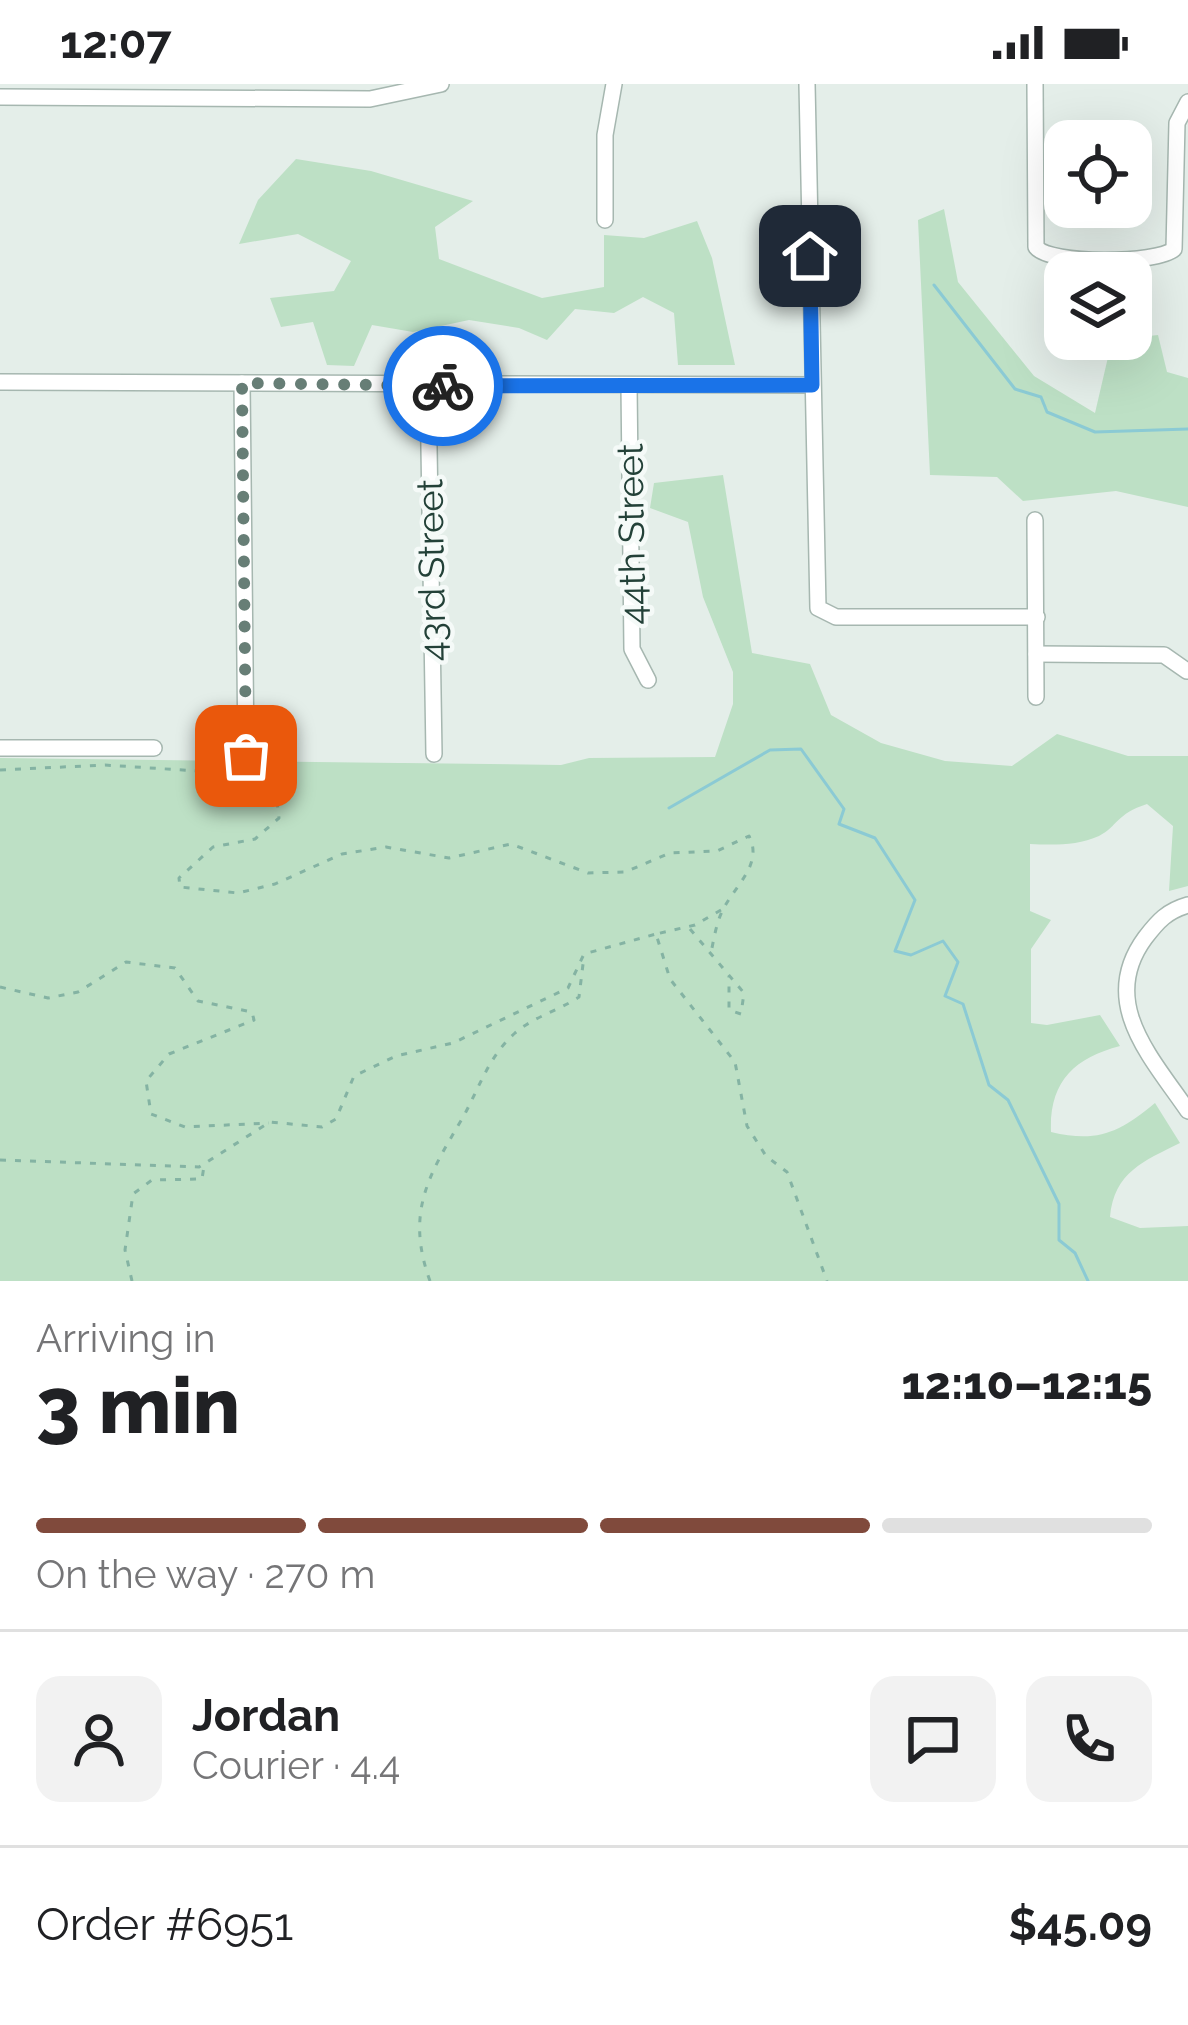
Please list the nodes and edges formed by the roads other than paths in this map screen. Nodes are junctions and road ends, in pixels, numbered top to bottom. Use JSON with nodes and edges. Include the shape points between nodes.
{"nodes":[{"id":1,"x":440,"y":84,"type":"edge"},
{"id":2,"x":614,"y":84,"type":"edge"},
{"id":3,"x":807,"y":84,"type":"edge"},
{"id":4,"x":1035,"y":84,"type":"edge"},
{"id":5,"x":0,"y":97,"type":"edge"},
{"id":6,"x":1188,"y":103,"type":"edge"},
{"id":7,"x":604,"y":220,"type":"dead end"},
{"id":8,"x":0,"y":382,"type":"edge"},
{"id":9,"x":242,"y":383,"type":"junction"},
{"id":10,"x":629,"y":385,"type":"junction"},
{"id":11,"x":812,"y":385,"type":"junction"},
{"id":12,"x":428,"y":386,"type":"junction"},
{"id":13,"x":1035,"y":520,"type":"dead end"},
{"id":14,"x":1036,"y":617,"type":"junction"},
{"id":15,"x":1036,"y":654,"type":"junction"},
{"id":16,"x":1186,"y":671,"type":"edge"},
{"id":17,"x":648,"y":680,"type":"dead end"},
{"id":18,"x":1036,"y":697,"type":"dead end"},
{"id":19,"x":0,"y":748,"type":"edge"},
{"id":20,"x":154,"y":748,"type":"dead end"},
{"id":21,"x":434,"y":754,"type":"dead end"},
{"id":22,"x":246,"y":756,"type":"dead end"},
{"id":23,"x":1188,"y":905,"type":"edge"},
{"id":24,"x":1188,"y":1111,"type":"edge"}],
"edges":[{"from":1,"to":5,"type":"street","via":[[370,98]]},
{"from":2,"to":7,"type":"street"},
{"from":3,"to":11,"type":"street"},
{"from":4,"to":6,"type":"street","via":[[1038,253],[1059,259],[1155,258],[1174,249],[1177,123]]},
{"from":8,"to":9,"type":"street"},
{"from":9,"to":12,"type":"street"},
{"from":9,"to":22,"type":"street"},
{"from":10,"to":11,"type":"street"},
{"from":10,"to":12,"type":"street"},
{"from":10,"to":17,"type":"street","name":"44th Street","via":[[632,650]]},
{"from":11,"to":14,"type":"street","via":[[814,590],[822,613]]},
{"from":12,"to":21,"type":"street","name":"43rd Street"},
{"from":13,"to":14,"type":"street"},
{"from":14,"to":15,"type":"street"},
{"from":15,"to":16,"type":"street","via":[[1164,656]]},
{"from":15,"to":18,"type":"street"},
{"from":19,"to":20,"type":"street"},
{"from":23,"to":24,"type":"street","via":[[1160,919],[1131,960],[1124,988],[1132,1026]]}]}
